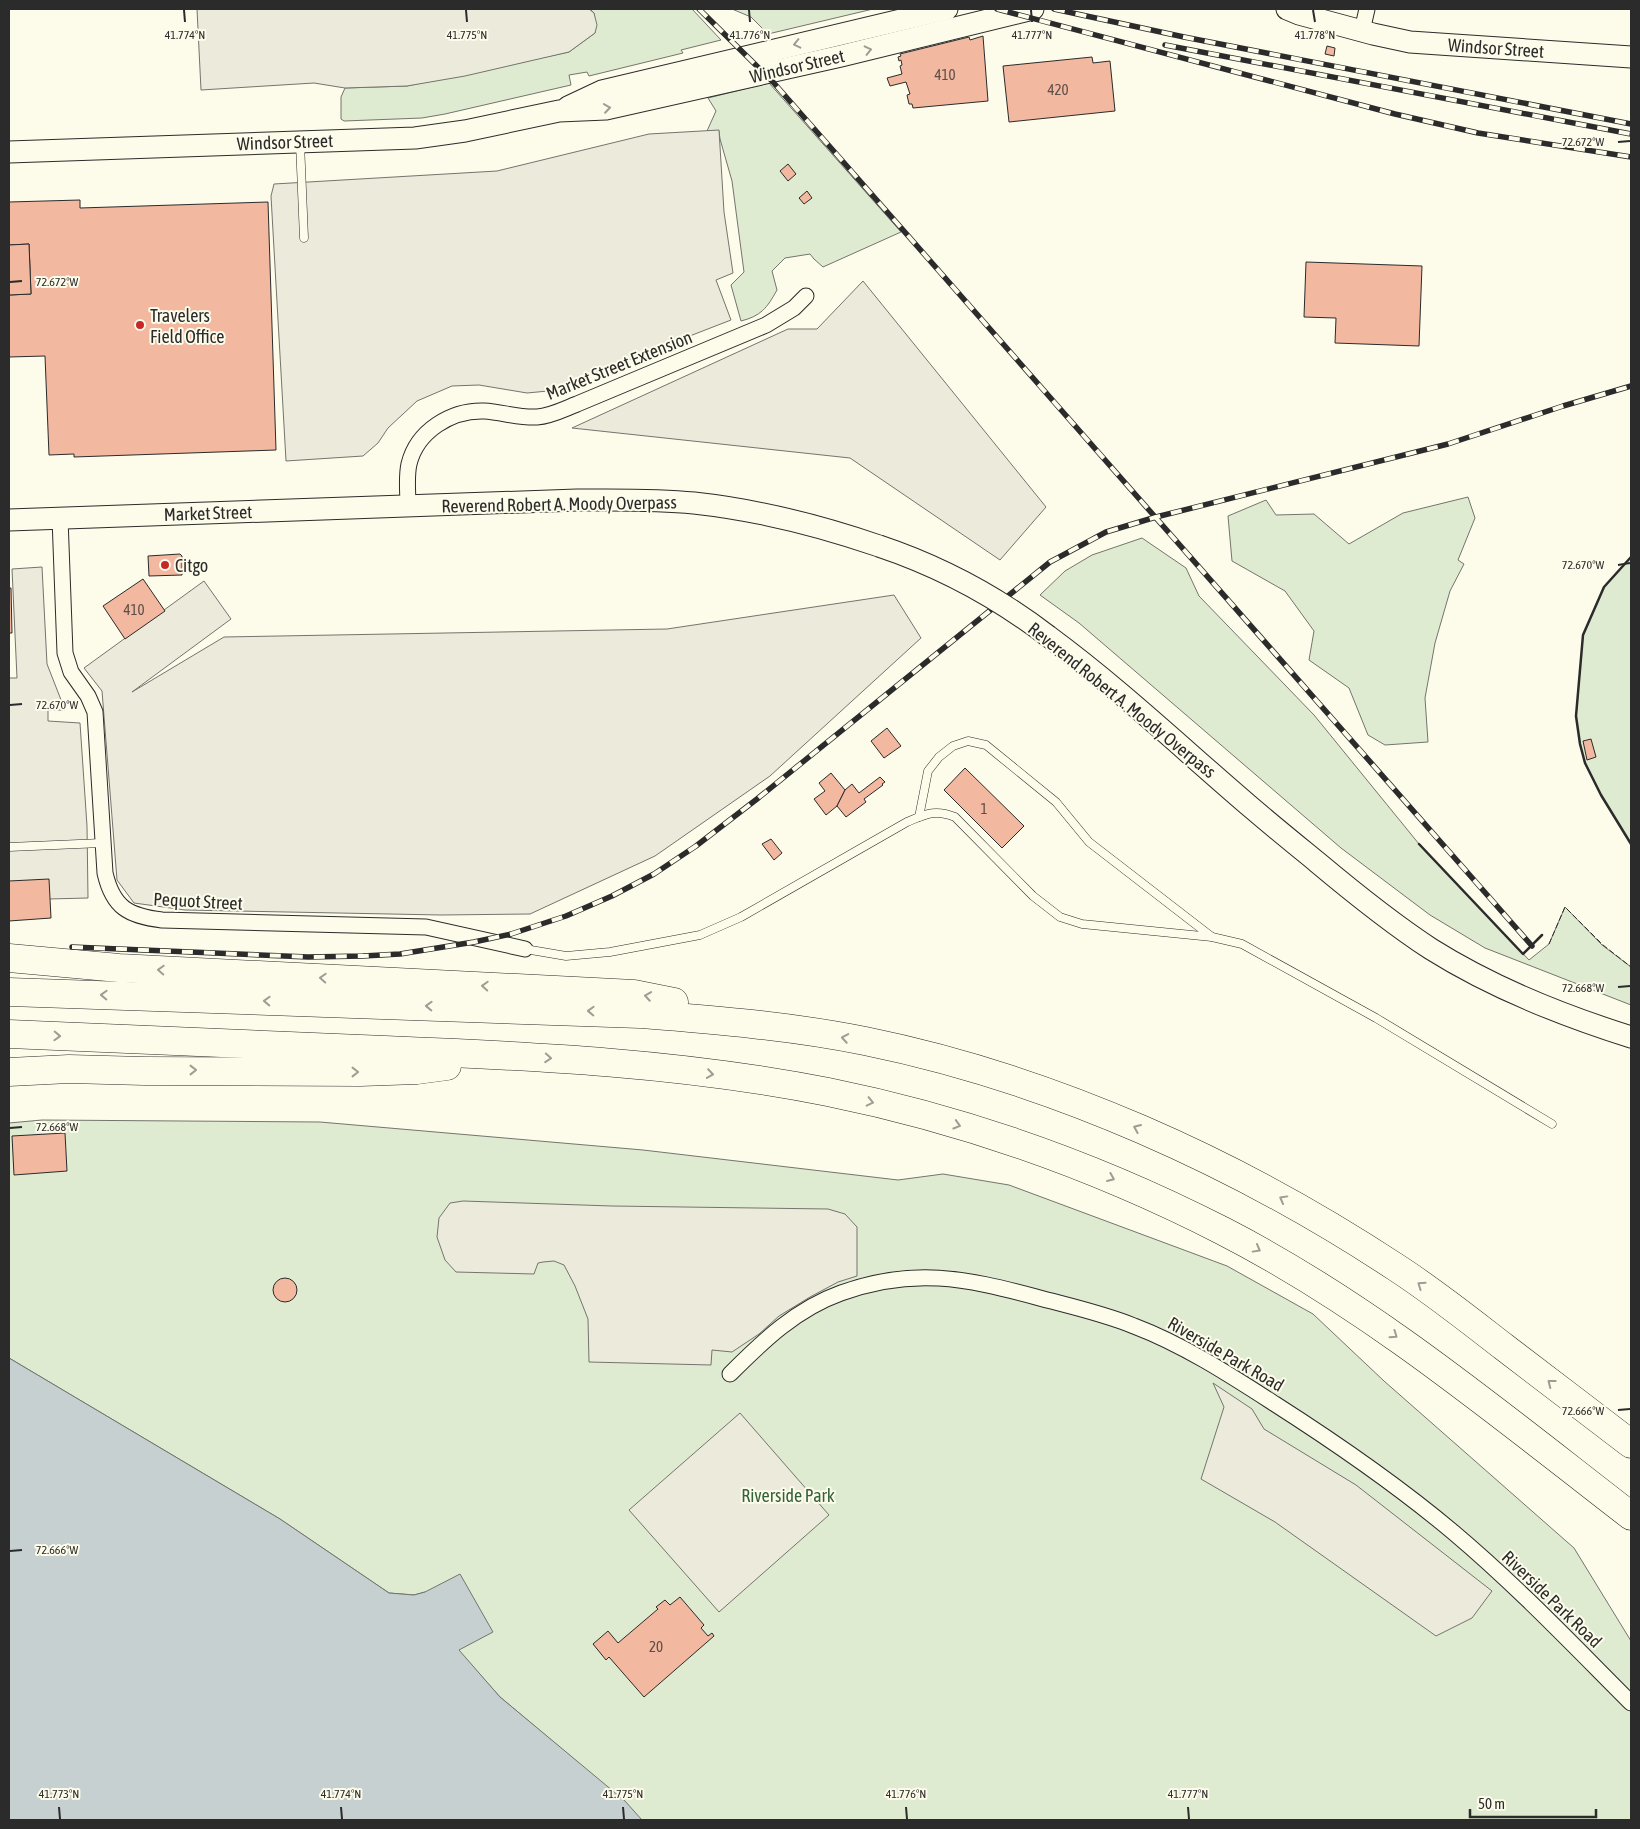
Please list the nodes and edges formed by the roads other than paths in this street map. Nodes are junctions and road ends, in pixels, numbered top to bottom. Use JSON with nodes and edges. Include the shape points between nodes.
{"nodes":[{"id":1,"x":947,"y":9,"type":"edge"},
{"id":2,"x":1033,"y":9,"type":"edge"},
{"id":3,"x":1287,"y":9,"type":"edge"},
{"id":4,"x":1329,"y":9,"type":"edge"},
{"id":5,"x":1367,"y":9,"type":"edge"},
{"id":6,"x":1362,"y":31,"type":"junction"},
{"id":7,"x":836,"y":35,"type":"junction"},
{"id":8,"x":841,"y":56,"type":"junction"},
{"id":9,"x":1631,"y":57,"type":"edge"},
{"id":10,"x":559,"y":111,"type":"junction"},
{"id":11,"x":300,"y":142,"type":"junction"},
{"id":12,"x":9,"y":152,"type":"edge"},
{"id":13,"x":304,"y":238,"type":"dead end"},
{"id":14,"x":806,"y":296,"type":"dead end"},
{"id":15,"x":408,"y":506,"type":"junction"},
{"id":16,"x":60,"y":518,"type":"junction"},
{"id":17,"x":9,"y":520,"type":"edge"},
{"id":18,"x":920,"y":817,"type":"junction"},
{"id":19,"x":102,"y":843,"type":"junction"},
{"id":20,"x":9,"y":847,"type":"edge"},
{"id":21,"x":1212,"y":937,"type":"junction"},
{"id":22,"x":525,"y":948,"type":"joint"},
{"id":23,"x":9,"y":958,"type":"edge"},
{"id":24,"x":9,"y":992,"type":"edge"},
{"id":25,"x":727,"y":1021,"type":"junction"},
{"id":26,"x":9,"y":1034,"type":"edge"},
{"id":27,"x":1631,"y":1037,"type":"edge"},
{"id":28,"x":500,"y":1055,"type":"junction"},
{"id":29,"x":144,"y":1071,"type":"junction"},
{"id":30,"x":9,"y":1072,"type":"edge"},
{"id":31,"x":9,"y":1086,"type":"edge"},
{"id":32,"x":1552,"y":1124,"type":"dead end"},
{"id":33,"x":730,"y":1374,"type":"dead end"},
{"id":34,"x":1631,"y":1444,"type":"edge"},
{"id":35,"x":1631,"y":1516,"type":"edge"},
{"id":36,"x":1631,"y":1704,"type":"edge"}],
"edges":[{"from":1,"to":7,"type":"main road","name":"Windsor Street"},
{"from":8,"to":2,"type":"main road","name":"Windsor Street","one_way":true},
{"from":3,"to":6,"type":"main road","name":"Windsor Street"},
{"from":4,"to":6,"type":"main road","name":"Windsor Street"},
{"from":5,"to":6,"type":"street"},
{"from":6,"to":9,"type":"main road","name":"Windsor Street","via":[[1428,44]]},
{"from":7,"to":8,"type":"main road"},
{"from":7,"to":10,"type":"main road","name":"Windsor Street","one_way":true,"via":[[602,91]]},
{"from":10,"to":8,"type":"main road","name":"Windsor Street","one_way":true,"via":[[606,109]]},
{"from":10,"to":11,"type":"main road","name":"Windsor Street","via":[[429,136]]},
{"from":11,"to":12,"type":"main road","name":"Windsor Street"},
{"from":11,"to":13,"type":"lane"},
{"from":14,"to":15,"type":"street","name":"Market Street Extension","via":[[786,314],[766,325],[550,414],[526,417],[485,411],[467,412],[445,419],[426,434],[412,455],[408,473]]},
{"from":15,"to":16,"type":"main road","name":"Market Street"},
{"from":15,"to":27,"type":"main road","name":"Reverend Robert A. Moody Overpass","bridge":true,"via":[[577,500],[676,502],[777,516],[828,529],[914,559],[990,597],[1048,636],[1120,693],[1268,822],[1403,930],[1461,966],[1520,996]]},
{"from":16,"to":17,"type":"main road","name":"Market Street"},
{"from":16,"to":19,"type":"street","name":"Pequot Street","via":[[65,653],[71,672],[91,700],[96,717]]},
{"from":18,"to":21,"type":"lane","via":[[943,812],[955,817],[1026,889],[1060,916],[1082,924]]},
{"from":18,"to":21,"type":"lane","via":[[928,771],[939,757],[953,746],[968,741],[986,745],[1056,802],[1089,842]]},
{"from":18,"to":22,"type":"lane","via":[[741,916],[700,935],[610,952],[566,956]]},
{"from":19,"to":20,"type":"lane"},
{"from":19,"to":22,"type":"street","name":"Pequot Street","via":[[111,892],[125,910],[139,916],[187,921],[426,926]]},
{"from":21,"to":32,"type":"lane","via":[[1242,944],[1376,1018]]},
{"from":25,"to":23,"type":"highway","one_way":true,"via":[[672,1001],[634,994],[119,968]]},
{"from":25,"to":24,"type":"highway","one_way":true,"via":[[599,1012]]},
{"from":34,"to":25,"type":"highway","one_way":true,"via":[[1399,1269],[1258,1185],[1173,1144],[1050,1094],[937,1059],[863,1041]]},
{"from":26,"to":28,"type":"highway","one_way":true},
{"from":29,"to":28,"type":"highway","one_way":true,"via":[[389,1072],[445,1066]]},
{"from":28,"to":35,"type":"highway","one_way":true,"via":[[680,1070],[826,1092],[973,1129],[1093,1171],[1226,1232],[1346,1302],[1426,1358]]},
{"from":29,"to":30,"type":"highway","via":[[69,1069]]},
{"from":29,"to":31,"type":"highway"},
{"from":33,"to":36,"type":"street","name":"Riverside Park Road","via":[[776,1331],[817,1304],[854,1289],[916,1277],[994,1286],[1134,1326],[1188,1351],[1252,1389],[1410,1498],[1492,1567]]}]}
